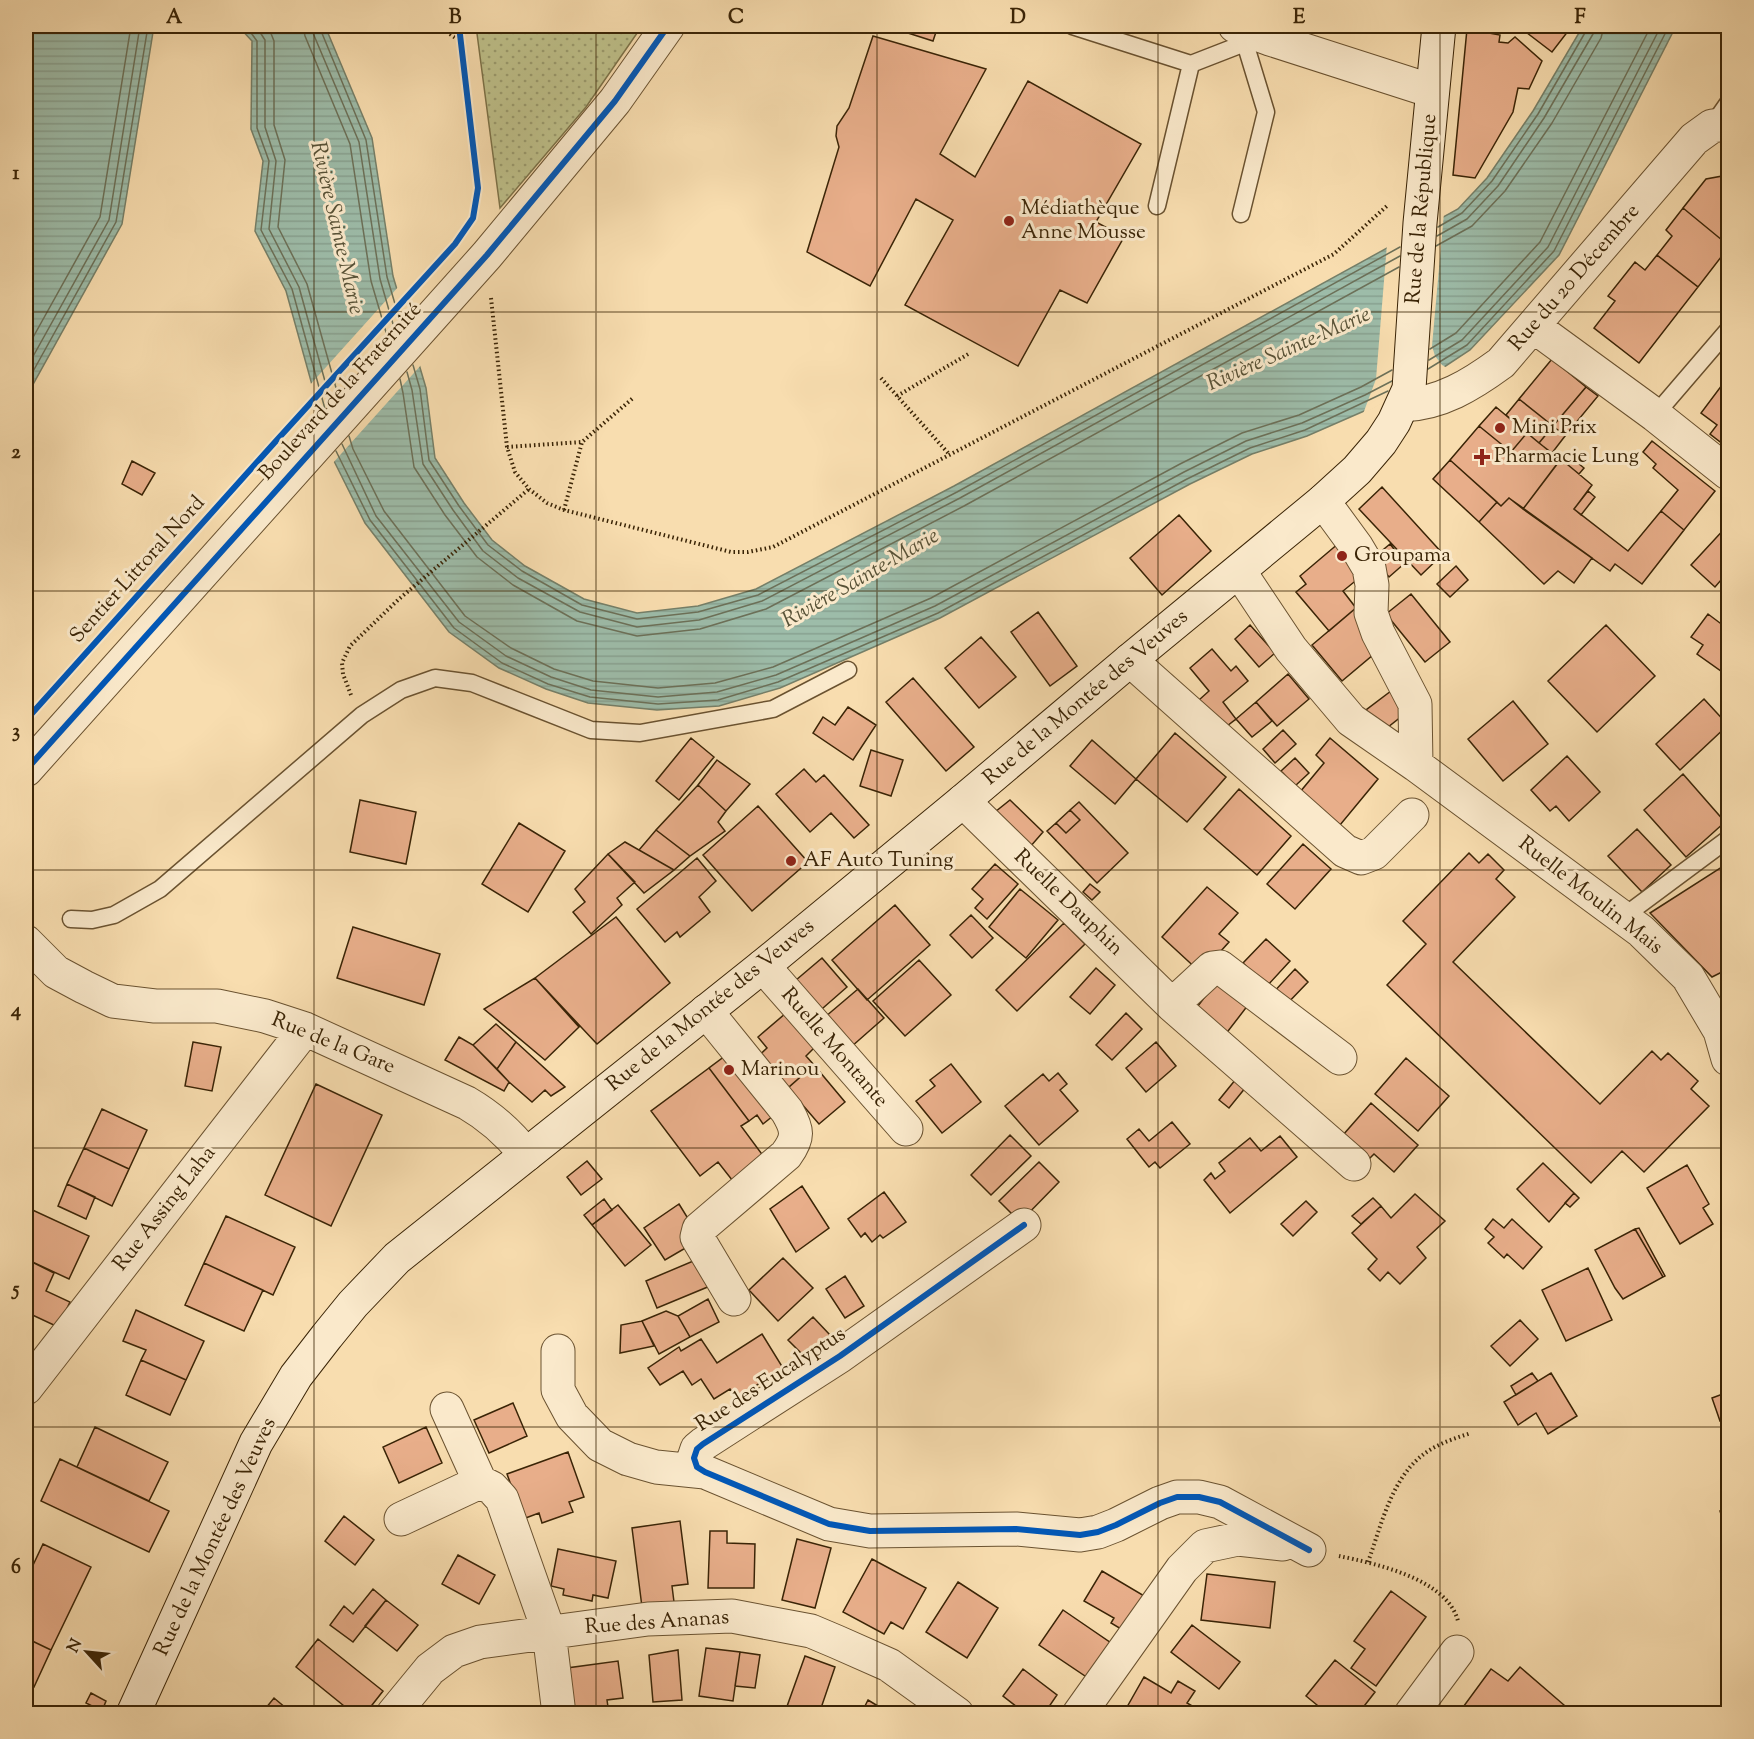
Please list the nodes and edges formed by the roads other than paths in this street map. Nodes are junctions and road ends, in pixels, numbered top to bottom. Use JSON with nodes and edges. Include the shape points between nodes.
{"nodes":[{"id":1,"x":668,"y":26,"type":"edge"},
{"id":2,"x":1072,"y":26,"type":"edge"},
{"id":3,"x":1439,"y":26,"type":"edge"},
{"id":4,"x":1256,"y":33,"type":"edge"},
{"id":5,"x":1191,"y":64,"type":"junction"},
{"id":6,"x":1432,"y":91,"type":"junction"},
{"id":7,"x":1723,"y":118,"type":"edge"},
{"id":8,"x":1157,"y":206,"type":"dead end"},
{"id":9,"x":1241,"y":214,"type":"dead end"},
{"id":10,"x":1533,"y":327,"type":"junction"},
{"id":11,"x":1728,"y":330,"type":"edge"},
{"id":12,"x":1406,"y":396,"type":"junction"},
{"id":13,"x":1654,"y":415,"type":"junction"},
{"id":14,"x":1728,"y":473,"type":"edge"},
{"id":15,"x":1323,"y":501,"type":"junction"},
{"id":16,"x":1239,"y":571,"type":"junction"},
{"id":17,"x":1130,"y":660,"type":"junction"},
{"id":18,"x":848,"y":670,"type":"dead end"},
{"id":19,"x":1416,"y":765,"type":"junction"},
{"id":20,"x":26,"y":770,"type":"edge"},
{"id":21,"x":963,"y":801,"type":"junction"},
{"id":22,"x":1412,"y":815,"type":"dead end"},
{"id":23,"x":1728,"y":839,"type":"edge"},
{"id":24,"x":1623,"y":917,"type":"junction"},
{"id":25,"x":71,"y":919,"type":"dead end"},
{"id":26,"x":26,"y":942,"type":"edge"},
{"id":27,"x":763,"y":966,"type":"junction"},
{"id":28,"x":1172,"y":1005,"type":"junction"},
{"id":29,"x":706,"y":1011,"type":"junction"},
{"id":30,"x":305,"y":1029,"type":"junction"},
{"id":31,"x":1727,"y":1050,"type":"edge"},
{"id":32,"x":1340,"y":1058,"type":"dead end"},
{"id":33,"x":906,"y":1129,"type":"dead end"},
{"id":34,"x":526,"y":1155,"type":"junction"},
{"id":35,"x":1354,"y":1164,"type":"dead end"},
{"id":36,"x":1024,"y":1225,"type":"dead end"},
{"id":37,"x":734,"y":1299,"type":"dead end"},
{"id":38,"x":558,"y":1351,"type":"dead end"},
{"id":39,"x":26,"y":1388,"type":"edge"},
{"id":40,"x":447,"y":1409,"type":"dead end"},
{"id":41,"x":705,"y":1472,"type":"junction"},
{"id":42,"x":480,"y":1482,"type":"junction"},
{"id":43,"x":401,"y":1519,"type":"dead end"},
{"id":44,"x":549,"y":1632,"type":"junction"},
{"id":45,"x":1457,"y":1652,"type":"road end"},
{"id":46,"x":133,"y":1713,"type":"edge"},
{"id":47,"x":393,"y":1713,"type":"edge"},
{"id":48,"x":559,"y":1713,"type":"edge"},
{"id":49,"x":957,"y":1713,"type":"edge"},
{"id":50,"x":1079,"y":1713,"type":"edge"},
{"id":51,"x":1411,"y":1713,"type":"edge"}],
"edges":[{"from":1,"to":20,"type":"street","name":"Boulevard de la Fraternité","via":[[615,101],[487,255]]},
{"from":2,"to":5,"type":"lane"},
{"from":3,"to":6,"type":"street","name":"Rue de la République"},
{"from":4,"to":5,"type":"lane"},
{"from":4,"to":6,"type":"street"},
{"from":4,"to":9,"type":"lane","via":[[1266,112]]},
{"from":5,"to":8,"type":"lane"},
{"from":6,"to":12,"type":"street","name":"Rue de la République"},
{"from":7,"to":10,"type":"street","name":"Rue du 20 Décembre","via":[[1694,139]]},
{"from":10,"to":12,"type":"street","name":"Rue du 20 Décembre","via":[[1501,363],[1454,393],[1421,405]]},
{"from":10,"to":13,"type":"street"},
{"from":11,"to":13,"type":"lane"},
{"from":12,"to":15,"type":"street","name":"Rue de la Montée des Veuves","via":[[1381,442]]},
{"from":13,"to":14,"type":"street"},
{"from":15,"to":16,"type":"street","name":"Rue de la Montée des Veuves"},
{"from":15,"to":19,"type":"street","via":[[1369,568],[1371,613],[1415,704]]},
{"from":16,"to":17,"type":"street","name":"Rue de la Montée des Veuves"},
{"from":16,"to":19,"type":"street","name":"Ruelle Moulin Mais","via":[[1291,649],[1351,720]]},
{"from":17,"to":21,"type":"street","name":"Rue de la Montée des Veuves"},
{"from":17,"to":22,"type":"street","via":[[1345,851],[1361,858],[1374,853]]},
{"from":18,"to":25,"type":"lane","via":[[773,709],[640,733],[591,730],[472,683],[435,678],[401,690],[362,715],[160,889],[114,915]]},
{"from":19,"to":24,"type":"street","name":"Ruelle Moulin Mais"},
{"from":21,"to":27,"type":"street","name":"Rue de la Montée des Veuves"},
{"from":21,"to":28,"type":"street","name":"Ruelle Dauphin"},
{"from":23,"to":24,"type":"lane"},
{"from":24,"to":31,"type":"street","name":"Ruelle Moulin Mais","via":[[1688,977]]},
{"from":26,"to":30,"type":"street","name":"Rue de la Gare","via":[[56,972],[113,1001],[217,1006]]},
{"from":27,"to":29,"type":"street","name":"Rue de la Montée des Veuves"},
{"from":27,"to":33,"type":"street","name":"Ruelle Montante"},
{"from":28,"to":32,"type":"street","via":[[1212,968],[1220,967]]},
{"from":28,"to":35,"type":"street","name":"Ruelle Dauphin"},
{"from":29,"to":34,"type":"street","name":"Rue de la Montée des Veuves"},
{"from":29,"to":37,"type":"street","via":[[795,1124],[793,1146],[786,1155],[699,1229],[697,1237]]},
{"from":30,"to":34,"type":"street","name":"Rue de la Gare","via":[[466,1103],[493,1119]]},
{"from":30,"to":39,"type":"street","name":"Rue Assing Laha"},
{"from":34,"to":46,"type":"street","name":"Rue de la Montée des Veuves","via":[[397,1258],[353,1304],[296,1376],[256,1443]]},
{"from":36,"to":41,"type":"street","name":"Rue des Eucalyptus","via":[[840,1356],[703,1444],[693,1458]]},
{"from":38,"to":41,"type":"street","via":[[558,1390],[572,1416],[600,1445],[656,1467]]},
{"from":40,"to":42,"type":"street"},
{"from":41,"to":50,"type":"street","via":[[829,1524],[870,1531],[987,1529],[1080,1535],[1116,1525],[1177,1497],[1199,1497],[1220,1502],[1309,1550],[1238,1539],[1205,1546],[1182,1569]]},
{"from":42,"to":43,"type":"street"},
{"from":42,"to":44,"type":"street","via":[[502,1500]]},
{"from":44,"to":47,"type":"street","name":"Rue des Ananas","via":[[480,1642],[454,1651],[430,1669]]},
{"from":44,"to":48,"type":"street"},
{"from":44,"to":49,"type":"street","name":"Rue des Ananas","via":[[648,1619],[732,1616],[811,1631],[889,1665]]},
{"from":45,"to":51,"type":"street"}]}
